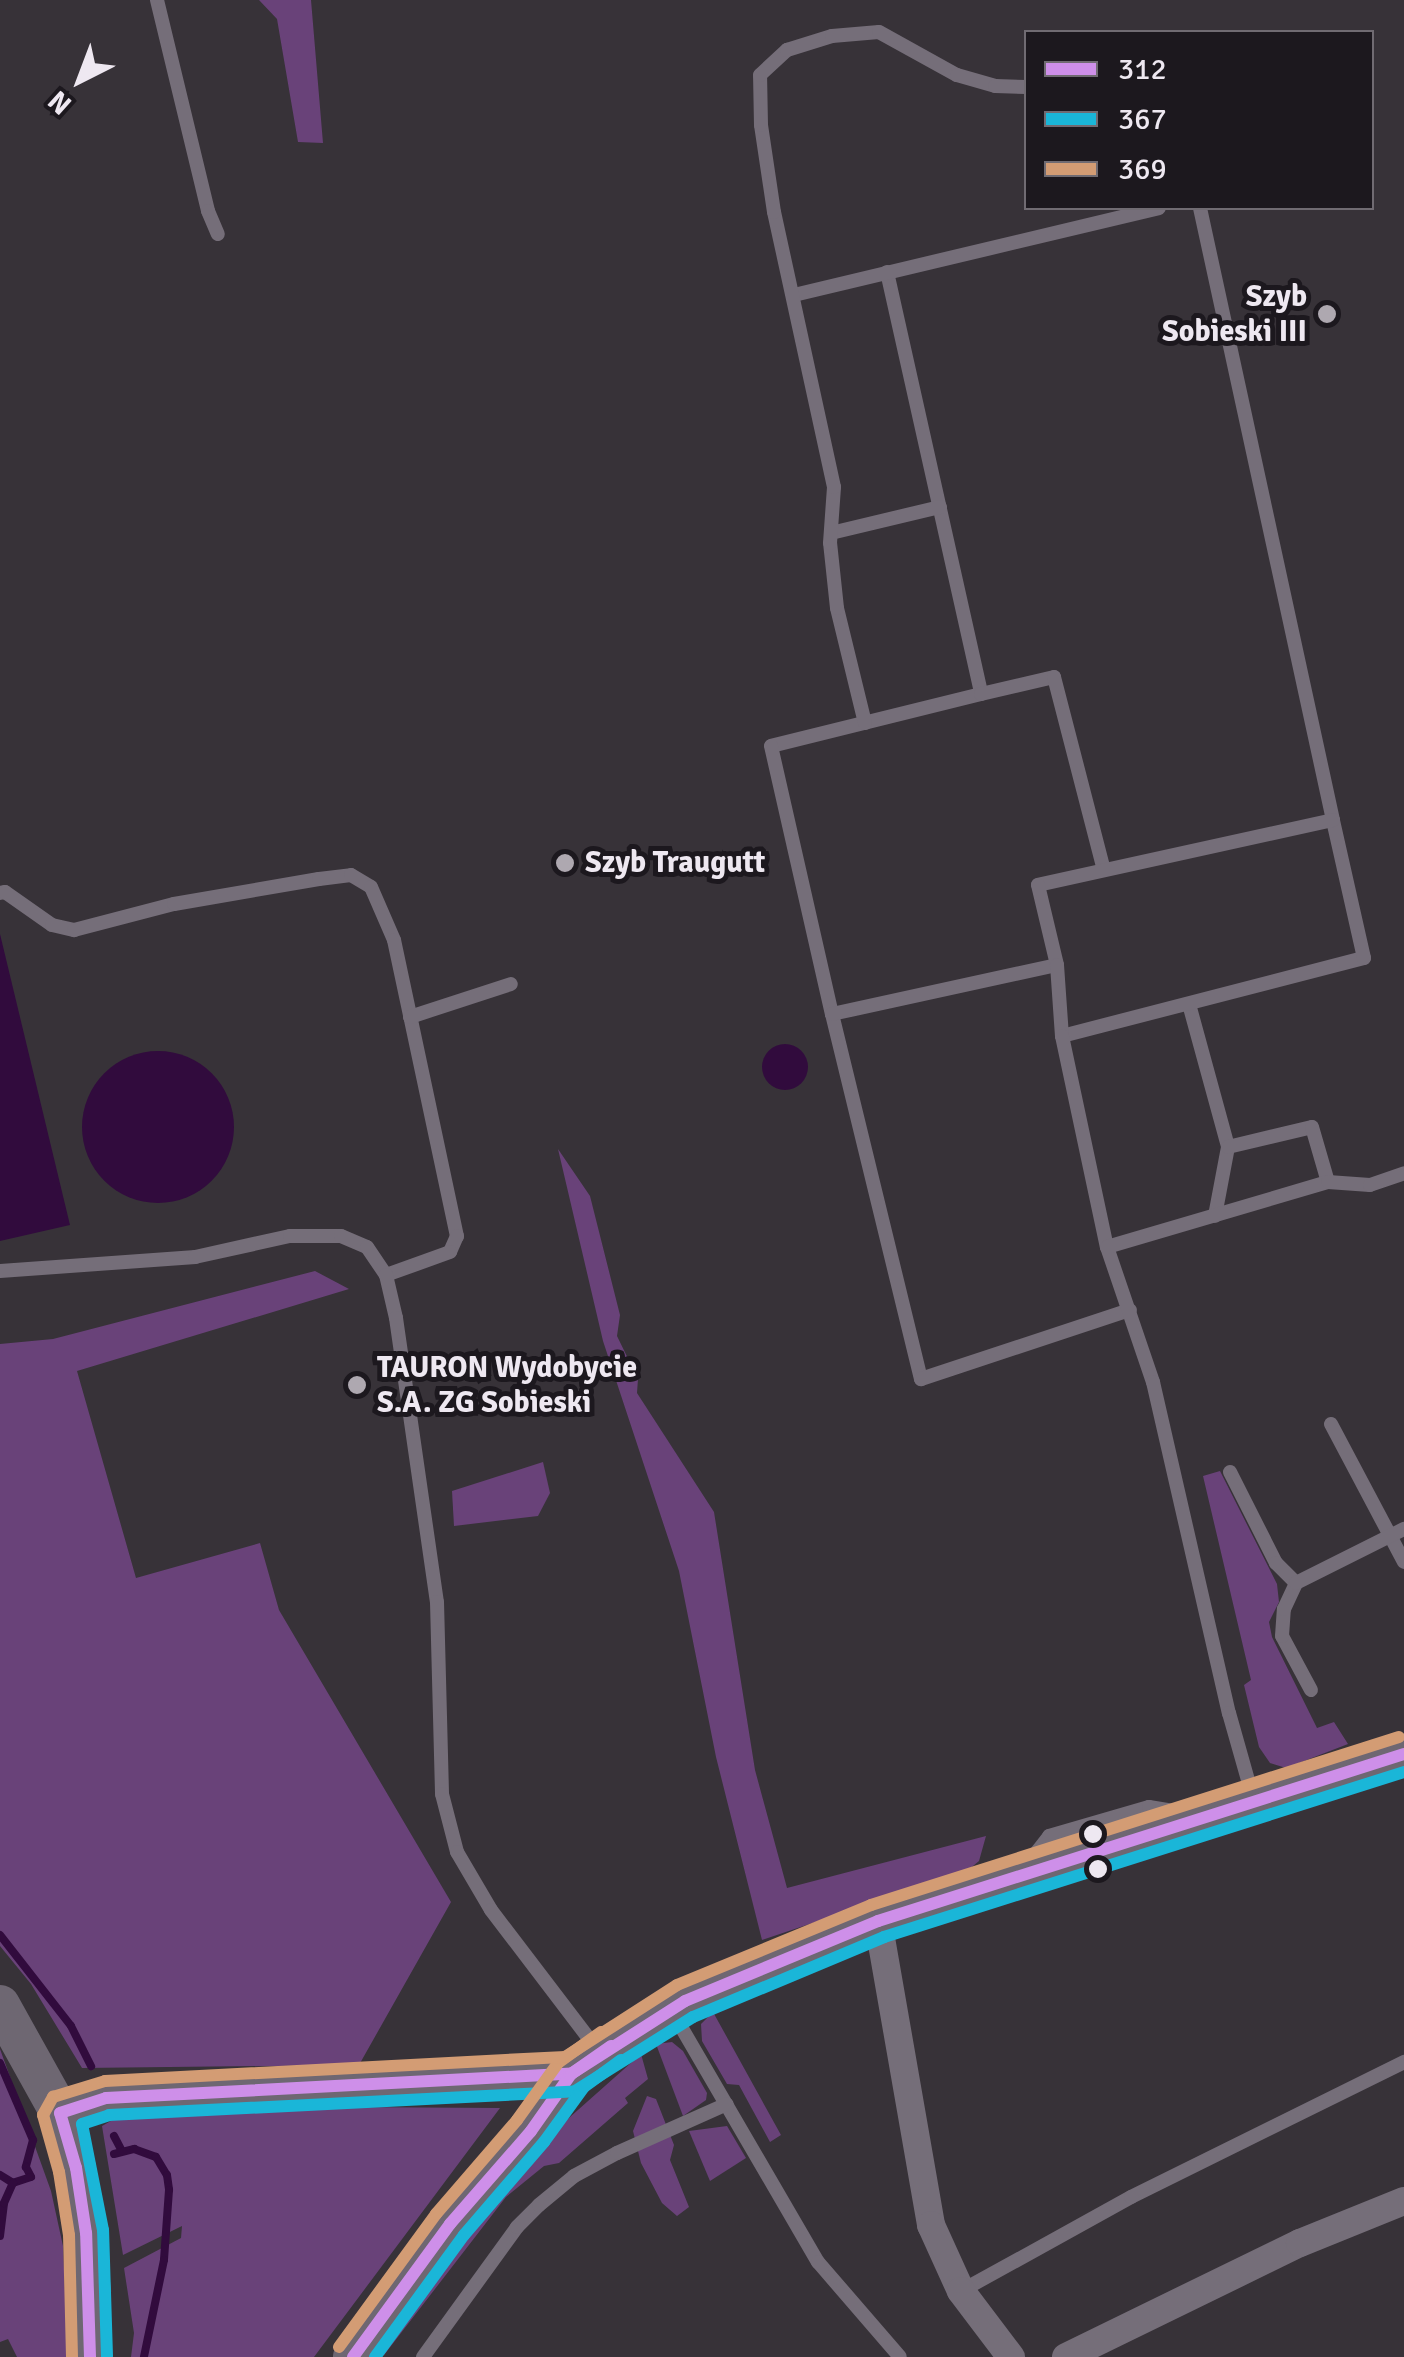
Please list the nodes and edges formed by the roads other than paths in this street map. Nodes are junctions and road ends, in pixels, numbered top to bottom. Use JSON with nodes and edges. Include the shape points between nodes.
{"nodes":[{"id":1,"x":157,"y":0,"type":"edge"},
{"id":2,"x":1024,"y":86,"type":"edge"},
{"id":3,"x":1150,"y":210,"type":"edge"},
{"id":4,"x":1200,"y":210,"type":"edge"},
{"id":5,"x":218,"y":234,"type":"dead end"},
{"id":6,"x":887,"y":272,"type":"junction"},
{"id":7,"x":794,"y":294,"type":"junction"},
{"id":8,"x":940,"y":508,"type":"junction"},
{"id":9,"x":831,"y":533,"type":"junction"},
{"id":10,"x":981,"y":694,"type":"junction"},
{"id":11,"x":866,"y":722,"type":"junction"},
{"id":12,"x":1333,"y":820,"type":"junction"},
{"id":13,"x":1104,"y":870,"type":"junction"},
{"id":14,"x":0,"y":893,"type":"edge"},
{"id":15,"x":1056,"y":965,"type":"junction"},
{"id":16,"x":511,"y":984,"type":"dead end"},
{"id":17,"x":1189,"y":1004,"type":"junction"},
{"id":18,"x":832,"y":1014,"type":"junction"},
{"id":19,"x":410,"y":1017,"type":"junction"},
{"id":20,"x":1062,"y":1036,"type":"junction"},
{"id":21,"x":1228,"y":1147,"type":"junction"},
{"id":22,"x":1404,"y":1173,"type":"edge"},
{"id":23,"x":1328,"y":1182,"type":"junction"},
{"id":24,"x":1215,"y":1216,"type":"junction"},
{"id":25,"x":1107,"y":1248,"type":"junction"},
{"id":26,"x":0,"y":1271,"type":"edge"},
{"id":27,"x":386,"y":1275,"type":"junction"},
{"id":28,"x":1130,"y":1310,"type":"junction"},
{"id":29,"x":1331,"y":1424,"type":"dead end"},
{"id":30,"x":1230,"y":1472,"type":"dead end"},
{"id":31,"x":1397,"y":1533,"type":"edge"},
{"id":32,"x":1404,"y":1562,"type":"edge"},
{"id":33,"x":1296,"y":1584,"type":"junction"},
{"id":34,"x":1311,"y":1690,"type":"dead end"},
{"id":35,"x":1404,"y":1754,"type":"edge"},
{"id":36,"x":1254,"y":1801,"type":"junction"},
{"id":37,"x":878,"y":1920,"type":"junction"},
{"id":38,"x":0,"y":2005,"type":"edge"},
{"id":39,"x":670,"y":2009,"type":"junction"},
{"id":40,"x":1404,"y":2062,"type":"edge"},
{"id":41,"x":586,"y":2064,"type":"junction"},
{"id":42,"x":727,"y":2104,"type":"junction"},
{"id":43,"x":60,"y":2113,"type":"junction"},
{"id":44,"x":1404,"y":2202,"type":"edge"},
{"id":45,"x":962,"y":2292,"type":"junction"},
{"id":46,"x":356,"y":2356,"type":"edge"},
{"id":47,"x":90,"y":2357,"type":"edge"},
{"id":48,"x":423,"y":2357,"type":"edge"},
{"id":49,"x":900,"y":2357,"type":"edge"},
{"id":50,"x":1011,"y":2357,"type":"edge"},
{"id":51,"x":1066,"y":2357,"type":"edge"}],
"edges":[{"from":1,"to":5,"type":"lane"},
{"from":2,"to":7,"type":"lane","via":[[957,75],[879,32],[832,36],[788,50],[760,75],[774,212]]},
{"from":3,"to":6,"type":"lane"},
{"from":4,"to":12,"type":"lane"},
{"from":6,"to":7,"type":"lane"},
{"from":6,"to":8,"type":"lane"},
{"from":7,"to":9,"type":"lane","via":[[834,487]]},
{"from":8,"to":9,"type":"lane"},
{"from":8,"to":10,"type":"lane"},
{"from":9,"to":11,"type":"lane","via":[[837,608]]},
{"from":10,"to":11,"type":"lane"},
{"from":10,"to":13,"type":"lane","via":[[1054,677]]},
{"from":11,"to":18,"type":"lane","via":[[771,746]]},
{"from":12,"to":13,"type":"lane"},
{"from":12,"to":17,"type":"lane","via":[[1364,958]]},
{"from":13,"to":15,"type":"lane","via":[[1038,884]]},
{"from":14,"to":19,"type":"lane","via":[[52,925],[74,930],[174,904],[351,875],[371,887],[386,914]]},
{"from":15,"to":18,"type":"lane"},
{"from":15,"to":20,"type":"lane"},
{"from":16,"to":19,"type":"lane"},
{"from":17,"to":20,"type":"lane"},
{"from":17,"to":21,"type":"lane"},
{"from":18,"to":28,"type":"lane","via":[[921,1379]]},
{"from":19,"to":27,"type":"lane","via":[[456,1236],[450,1252]]},
{"from":20,"to":25,"type":"lane"},
{"from":21,"to":23,"type":"lane","via":[[1312,1127]]},
{"from":21,"to":24,"type":"lane"},
{"from":22,"to":23,"type":"lane","via":[[1370,1186]]},
{"from":23,"to":24,"type":"lane"},
{"from":24,"to":25,"type":"lane"},
{"from":25,"to":28,"type":"lane"},
{"from":26,"to":27,"type":"lane","via":[[196,1257],[290,1236],[341,1236],[367,1247]]},
{"from":27,"to":41,"type":"lane","via":[[437,1602],[442,1794],[456,1852]]},
{"from":28,"to":36,"type":"lane"},
{"from":29,"to":31,"type":"lane"},
{"from":30,"to":33,"type":"lane","via":[[1276,1563]]},
{"from":31,"to":32,"type":"lane"},
{"from":31,"to":33,"type":"lane"},
{"from":33,"to":34,"type":"lane","via":[[1282,1636]]},
{"from":35,"to":36,"type":"street"},
{"from":36,"to":37,"type":"street"},
{"from":37,"to":39,"type":"street"},
{"from":37,"to":45,"type":"street","via":[[931,2225]]},
{"from":38,"to":43,"type":"street"},
{"from":39,"to":41,"type":"street"},
{"from":39,"to":42,"type":"lane"},
{"from":40,"to":45,"type":"lane","via":[[1131,2197]]},
{"from":41,"to":43,"type":"street","via":[[106,2098]]},
{"from":41,"to":46,"type":"street","via":[[450,2224]]},
{"from":42,"to":48,"type":"lane","via":[[617,2152],[539,2205]]},
{"from":42,"to":49,"type":"lane","via":[[818,2262]]},
{"from":43,"to":47,"type":"street","via":[[86,2233]]},
{"from":44,"to":51,"type":"street","via":[[1300,2243]]},
{"from":45,"to":50,"type":"street"}]}
